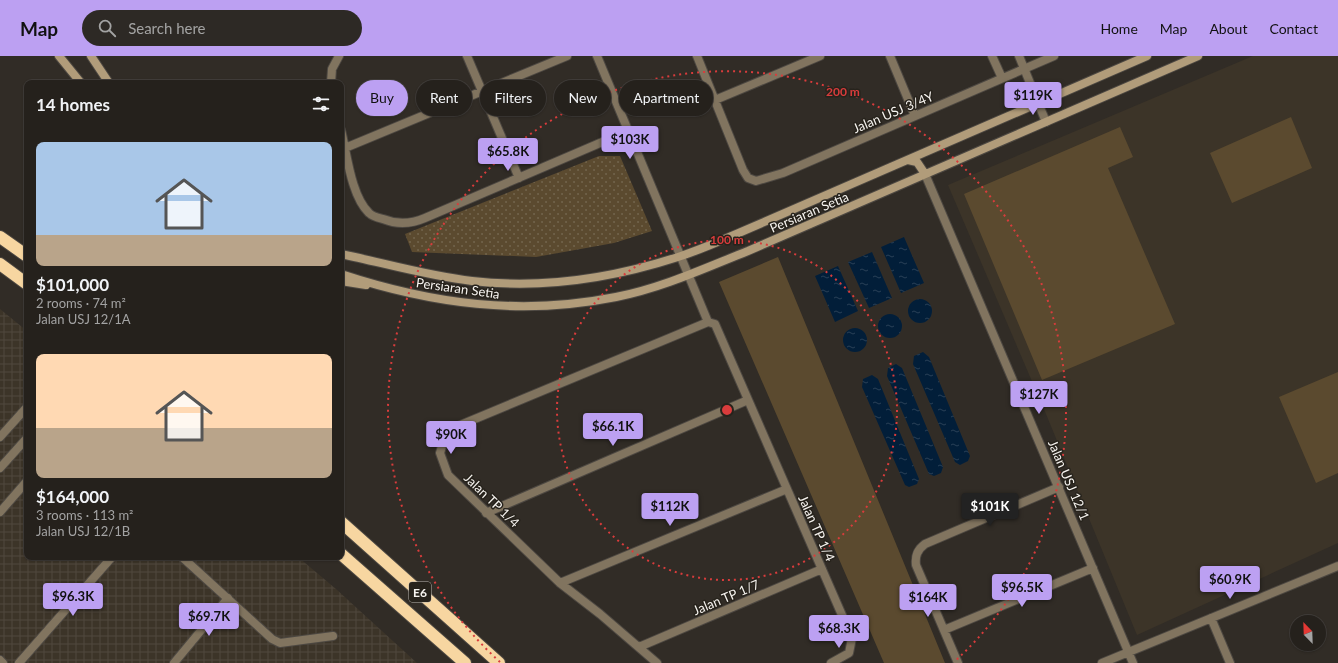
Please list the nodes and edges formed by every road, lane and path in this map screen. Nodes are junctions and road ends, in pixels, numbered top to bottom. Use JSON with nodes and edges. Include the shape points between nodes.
{"nodes":[{"id":1,"x":59,"y":56,"type":"edge"},
{"id":2,"x":91,"y":56,"type":"edge"},
{"id":3,"x":339,"y":56,"type":"edge"},
{"id":4,"x":467,"y":56,"type":"edge"},
{"id":5,"x":567,"y":56,"type":"edge"},
{"id":6,"x":597,"y":56,"type":"edge"},
{"id":7,"x":697,"y":56,"type":"edge"},
{"id":8,"x":820,"y":56,"type":"edge"},
{"id":9,"x":890,"y":56,"type":"edge"},
{"id":10,"x":992,"y":56,"type":"edge"},
{"id":11,"x":1019,"y":56,"type":"edge"},
{"id":12,"x":1054,"y":56,"type":"edge"},
{"id":13,"x":1147,"y":56,"type":"edge"},
{"id":14,"x":1198,"y":56,"type":"edge"},
{"id":15,"x":1024,"y":69,"type":"junction"},
{"id":16,"x":1002,"y":78,"type":"junction"},
{"id":17,"x":71,"y":80,"type":"edge"},
{"id":18,"x":79,"y":80,"type":"edge"},
{"id":19,"x":108,"y":80,"type":"edge"},
{"id":20,"x":331,"y":80,"type":"edge"},
{"id":21,"x":511,"y":80,"type":"edge"},
{"id":22,"x":480,"y":85,"type":"edge"},
{"id":23,"x":480,"y":93,"type":"edge"},
{"id":24,"x":715,"y":100,"type":"junction"},
{"id":25,"x":1038,"y":103,"type":"junction"},
{"id":26,"x":493,"y":116,"type":"edge"},
{"id":27,"x":915,"y":116,"type":"junction"},
{"id":28,"x":1046,"y":122,"type":"junction"},
{"id":29,"x":628,"y":131,"type":"junction"},
{"id":30,"x":344,"y":144,"type":"edge"},
{"id":31,"x":345,"y":148,"type":"junction"},
{"id":32,"x":908,"y":160,"type":"junction"},
{"id":33,"x":925,"y":174,"type":"junction"},
{"id":34,"x":519,"y":178,"type":"junction"},
{"id":35,"x":0,"y":238,"type":"edge"},
{"id":36,"x":24,"y":254,"type":"edge"},
{"id":37,"x":344,"y":255,"type":"edge"},
{"id":38,"x":680,"y":256,"type":"junction"},
{"id":39,"x":0,"y":264,"type":"edge"},
{"id":40,"x":344,"y":275,"type":"edge"},
{"id":41,"x":688,"y":275,"type":"junction"},
{"id":42,"x":24,"y":282,"type":"edge"},
{"id":43,"x":344,"y":282,"type":"edge"},
{"id":44,"x":381,"y":287,"type":"junction"},
{"id":45,"x":708,"y":322,"type":"junction"},
{"id":46,"x":748,"y":400,"type":"junction"},
{"id":47,"x":24,"y":410,"type":"edge"},
{"id":48,"x":0,"y":437,"type":"edge"},
{"id":49,"x":24,"y":441,"type":"edge"},
{"id":50,"x":0,"y":468,"type":"edge"},
{"id":51,"x":24,"y":484,"type":"edge"},
{"id":52,"x":1059,"y":487,"type":"junction"},
{"id":53,"x":787,"y":489,"type":"junction"},
{"id":54,"x":0,"y":512,"type":"edge"},
{"id":55,"x":486,"y":513,"type":"junction"},
{"id":56,"x":344,"y":525,"type":"edge"},
{"id":57,"x":344,"y":557,"type":"edge"},
{"id":58,"x":109,"y":560,"type":"edge"},
{"id":59,"x":185,"y":560,"type":"edge"},
{"id":60,"x":1338,"y":566,"type":"edge"},
{"id":61,"x":822,"y":568,"type":"junction"},
{"id":62,"x":1093,"y":568,"type":"junction"},
{"id":63,"x":560,"y":583,"type":"junction"},
{"id":64,"x":228,"y":598,"type":"junction"},
{"id":65,"x":1211,"y":618,"type":"junction"},
{"id":66,"x":944,"y":630,"type":"junction"},
{"id":67,"x":333,"y":636,"type":"dead end"},
{"id":68,"x":639,"y":647,"type":"junction"},
{"id":69,"x":1129,"y":652,"type":"junction"},
{"id":70,"x":0,"y":660,"type":"edge"},
{"id":71,"x":3,"y":663,"type":"edge"},
{"id":72,"x":19,"y":663,"type":"edge"},
{"id":73,"x":174,"y":663,"type":"edge"},
{"id":74,"x":465,"y":663,"type":"edge"},
{"id":75,"x":500,"y":663,"type":"edge"},
{"id":76,"x":657,"y":663,"type":"edge"},
{"id":77,"x":831,"y":663,"type":"edge"},
{"id":78,"x":958,"y":663,"type":"edge"},
{"id":79,"x":1102,"y":663,"type":"edge"},
{"id":80,"x":1134,"y":663,"type":"edge"},
{"id":81,"x":1230,"y":663,"type":"edge"}],
"edges":[{"from":1,"to":17,"type":"main road"},
{"from":1,"to":18,"type":"main road"},
{"from":2,"to":19,"type":"main road"},
{"from":3,"to":20,"type":"street","via":[[332,69]]},
{"from":4,"to":22,"type":"street"},
{"from":5,"to":21,"type":"street"},
{"from":6,"to":29,"type":"street","name":"Jalan TP 1/4"},
{"from":7,"to":24,"type":"street","name":"Jalan USJ 3/4Y"},
{"from":8,"to":24,"type":"street"},
{"from":9,"to":27,"type":"street"},
{"from":10,"to":16,"type":"street"},
{"from":11,"to":15,"type":"street"},
{"from":12,"to":15,"type":"street","name":"Jalan USJ 3/4Y"},
{"from":13,"to":25,"type":"main road","name":"Persiaran Setia"},
{"from":14,"to":28,"type":"main road","name":"Persiaran Setia"},
{"from":15,"to":16,"type":"street","name":"Jalan USJ 3/4Y"},
{"from":15,"to":25,"type":"street"},
{"from":16,"to":27,"type":"street","name":"Jalan USJ 3/4Y"},
{"from":23,"to":31,"type":"street"},
{"from":24,"to":27,"type":"street","name":"Jalan USJ 3/4Y","via":[[748,178],[756,181],[772,177]]},
{"from":25,"to":28,"type":"street"},
{"from":25,"to":32,"type":"main road","name":"Persiaran Setia"},
{"from":26,"to":34,"type":"street"},
{"from":28,"to":33,"type":"main road","name":"Persiaran Setia"},
{"from":29,"to":34,"type":"street"},
{"from":29,"to":38,"type":"street","name":"Jalan TP 1/4"},
{"from":30,"to":31,"type":"street"},
{"from":31,"to":34,"type":"street","via":[[358,198],[371,215],[404,224]]},
{"from":32,"to":33,"type":"main road","via":[[917,162]]},
{"from":32,"to":38,"type":"main road","name":"Persiaran Setia"},
{"from":33,"to":41,"type":"main road","name":"Persiaran Setia"},
{"from":33,"to":52,"type":"street","name":"Jalan USJ 12/1"},
{"from":35,"to":36,"type":"highway"},
{"from":37,"to":38,"type":"main road","name":"Persiaran Setia","via":[[437,276],[511,283],[559,282],[598,276]]},
{"from":38,"to":41,"type":"street","name":"Jalan TP 1/4"},
{"from":39,"to":42,"type":"highway"},
{"from":40,"to":44,"type":"main road","name":"Persiaran Setia"},
{"from":41,"to":44,"type":"main road","name":"Persiaran Setia","via":[[617,297],[579,303],[494,307]]},
{"from":41,"to":45,"type":"street","name":"Jalan TP 1/4"},
{"from":43,"to":44,"type":"main road"},
{"from":45,"to":46,"type":"street","name":"Jalan TP 1/4","via":[[715,324]]},
{"from":45,"to":55,"type":"street","name":"Jalan TP 1/4","via":[[470,421],[449,433],[442,443],[440,453],[448,475]]},
{"from":46,"to":53,"type":"street","name":"Jalan TP 1/4"},
{"from":46,"to":55,"type":"street"},
{"from":47,"to":48,"type":"street"},
{"from":49,"to":50,"type":"street"},
{"from":51,"to":54,"type":"street"},
{"from":52,"to":62,"type":"street","name":"Jalan USJ 12/1"},
{"from":52,"to":66,"type":"street","via":[[925,544],[916,554],[916,565]]},
{"from":53,"to":61,"type":"street","name":"Jalan TP 1/4"},
{"from":53,"to":63,"type":"street"},
{"from":55,"to":63,"type":"street","name":"Jalan TP 1/4"},
{"from":56,"to":75,"type":"highway","number":"E6"},
{"from":57,"to":74,"type":"highway","number":"E6"},
{"from":58,"to":72,"type":"street"},
{"from":59,"to":64,"type":"street"},
{"from":60,"to":65,"type":"street"},
{"from":61,"to":68,"type":"street","name":"Jalan TP 1/7"},
{"from":61,"to":77,"type":"street","name":"Jalan TP 1/4","via":[[852,638],[849,653]]},
{"from":62,"to":66,"type":"street"},
{"from":62,"to":69,"type":"street","name":"Jalan USJ 12/1"},
{"from":63,"to":68,"type":"street","name":"Jalan TP 1/4"},
{"from":64,"to":67,"type":"street","via":[[272,639],[280,643]]},
{"from":64,"to":73,"type":"street"},
{"from":65,"to":69,"type":"street"},
{"from":65,"to":81,"type":"street"},
{"from":66,"to":78,"type":"street"},
{"from":68,"to":76,"type":"street","name":"Jalan TP 1/4"},
{"from":69,"to":79,"type":"street"},
{"from":69,"to":80,"type":"street","name":"Jalan USJ 12/1"},
{"from":70,"to":71,"type":"street"}]}
